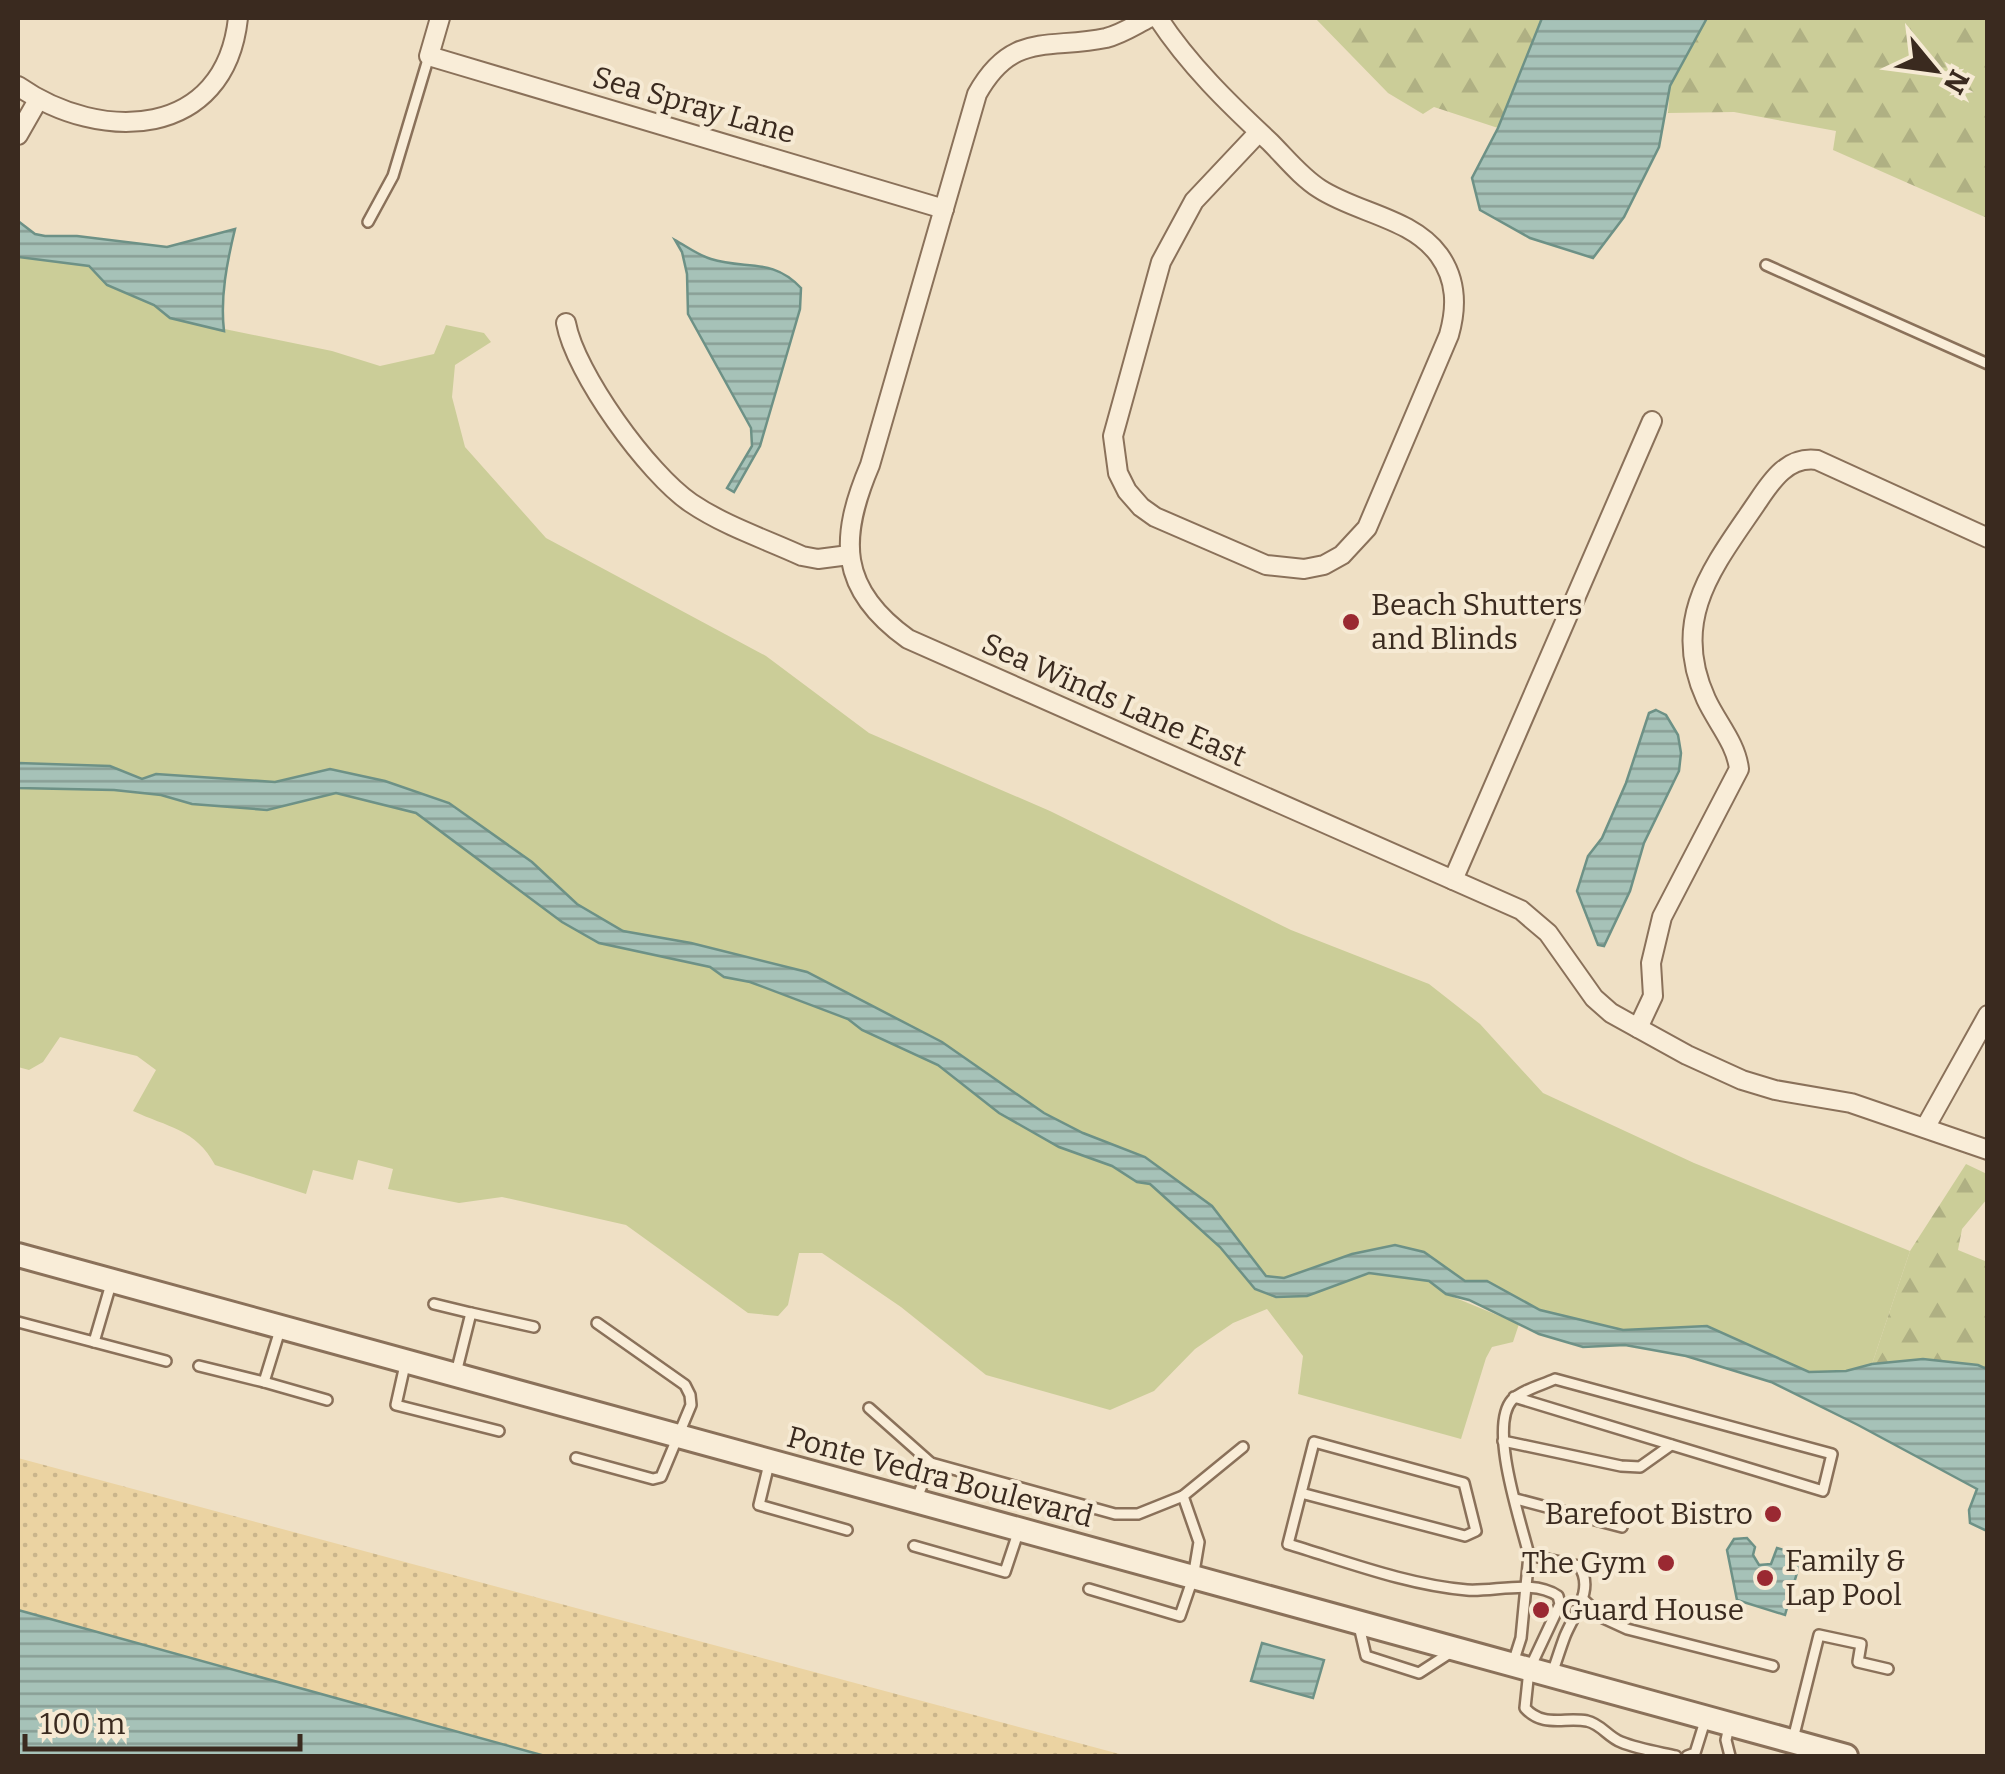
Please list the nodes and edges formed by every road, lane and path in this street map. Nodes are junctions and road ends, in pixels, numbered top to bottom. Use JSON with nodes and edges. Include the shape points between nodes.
{"nodes":[{"id":1,"x":238,"y":18,"type":"edge"},
{"id":2,"x":440,"y":18,"type":"edge"},
{"id":3,"x":1149,"y":18,"type":"edge"},
{"id":4,"x":1158,"y":18,"type":"edge"},
{"id":5,"x":429,"y":56,"type":"junction"},
{"id":6,"x":18,"y":86,"type":"edge"},
{"id":7,"x":38,"y":100,"type":"junction"},
{"id":8,"x":1259,"y":132,"type":"junction"},
{"id":9,"x":18,"y":136,"type":"edge"},
{"id":10,"x":944,"y":208,"type":"junction"},
{"id":11,"x":368,"y":222,"type":"dead end"},
{"id":12,"x":1766,"y":265,"type":"dead end"},
{"id":13,"x":566,"y":323,"type":"dead end"},
{"id":14,"x":1988,"y":364,"type":"edge"},
{"id":15,"x":1652,"y":421,"type":"dead end"},
{"id":16,"x":1988,"y":538,"type":"edge"},
{"id":17,"x":849,"y":555,"type":"junction"},
{"id":18,"x":1453,"y":880,"type":"junction"},
{"id":19,"x":1988,"y":1015,"type":"edge"},
{"id":20,"x":1638,"y":1028,"type":"junction"},
{"id":21,"x":1926,"y":1128,"type":"junction"},
{"id":22,"x":1988,"y":1150,"type":"edge"},
{"id":23,"x":18,"y":1256,"type":"edge"},
{"id":24,"x":112,"y":1282,"type":"junction"},
{"id":25,"x":434,"y":1304,"type":"dead end"},
{"id":26,"x":471,"y":1313,"type":"junction"},
{"id":27,"x":18,"y":1322,"type":"edge"},
{"id":28,"x":597,"y":1323,"type":"dead end"},
{"id":29,"x":534,"y":1327,"type":"dead end"},
{"id":30,"x":280,"y":1328,"type":"junction"},
{"id":31,"x":94,"y":1342,"type":"junction"},
{"id":32,"x":166,"y":1361,"type":"dead end"},
{"id":33,"x":405,"y":1362,"type":"junction"},
{"id":34,"x":199,"y":1366,"type":"dead end"},
{"id":35,"x":455,"y":1375,"type":"junction"},
{"id":36,"x":264,"y":1382,"type":"junction"},
{"id":37,"x":1514,"y":1397,"type":"junction"},
{"id":38,"x":327,"y":1400,"type":"dead end"},
{"id":39,"x":869,"y":1408,"type":"dead end"},
{"id":40,"x":499,"y":1431,"type":"dead end"},
{"id":41,"x":676,"y":1436,"type":"junction"},
{"id":42,"x":1503,"y":1441,"type":"junction"},
{"id":43,"x":1671,"y":1445,"type":"junction"},
{"id":44,"x":1244,"y":1447,"type":"dead end"},
{"id":45,"x":576,"y":1458,"type":"dead end"},
{"id":46,"x":769,"y":1462,"type":"junction"},
{"id":47,"x":931,"y":1463,"type":"junction"},
{"id":48,"x":1301,"y":1492,"type":"junction"},
{"id":49,"x":1183,"y":1496,"type":"junction"},
{"id":50,"x":1516,"y":1499,"type":"junction"},
{"id":51,"x":915,"y":1502,"type":"junction"},
{"id":52,"x":1622,"y":1527,"type":"dead end"},
{"id":53,"x":847,"y":1530,"type":"dead end"},
{"id":54,"x":1019,"y":1530,"type":"junction"},
{"id":55,"x":914,"y":1546,"type":"dead end"},
{"id":56,"x":1529,"y":1555,"type":"junction"},
{"id":57,"x":1193,"y":1578,"type":"junction"},
{"id":58,"x":1528,"y":1588,"type":"junction"},
{"id":59,"x":1089,"y":1589,"type":"dead end"},
{"id":60,"x":1583,"y":1598,"type":"junction"},
{"id":61,"x":1358,"y":1624,"type":"junction"},
{"id":62,"x":1455,"y":1650,"type":"junction"},
{"id":63,"x":1774,"y":1666,"type":"dead end"},
{"id":64,"x":1888,"y":1669,"type":"dead end"},
{"id":65,"x":1531,"y":1670,"type":"junction"},
{"id":66,"x":1705,"y":1718,"type":"junction"},
{"id":67,"x":1730,"y":1725,"type":"junction"},
{"id":68,"x":1792,"y":1742,"type":"junction"},
{"id":69,"x":1820,"y":1753,"type":"edge"},
{"id":70,"x":1676,"y":1756,"type":"edge"},
{"id":71,"x":1687,"y":1756,"type":"edge"},
{"id":72,"x":1730,"y":1756,"type":"edge"},
{"id":73,"x":1846,"y":1756,"type":"edge"}],
"edges":[{"from":1,"to":7,"type":"street","via":[[226,66],[183,110],[112,122]]},
{"from":2,"to":5,"type":"street"},
{"from":3,"to":10,"type":"street","name":"Sea Winds Lane East","via":[[1106,38],[1037,44],[1002,60],[978,94]]},
{"from":4,"to":8,"type":"street","via":[[1198,72]]},
{"from":5,"to":10,"type":"street","name":"Sea Spray Lane"},
{"from":5,"to":11,"type":"lane","via":[[393,176]]},
{"from":6,"to":7,"type":"street"},
{"from":7,"to":9,"type":"street"},
{"from":8,"to":8,"type":"street","via":[[1177,226],[1116,422],[1113,455],[1127,491],[1155,516],[1266,565],[1304,570],[1342,556],[1367,528],[1449,335],[1455,295],[1430,244],[1314,185]]},
{"from":10,"to":17,"type":"street","name":"Sea Winds Lane East","via":[[850,520]]},
{"from":12,"to":14,"type":"lane"},
{"from":13,"to":17,"type":"street","via":[[578,363],[656,470],[689,502],[802,556]]},
{"from":15,"to":18,"type":"street"},
{"from":16,"to":20,"type":"street","via":[[1807,458],[1771,482],[1710,571],[1692,624],[1694,663],[1739,769],[1662,917],[1651,963],[1653,996]]},
{"from":17,"to":18,"type":"street","name":"Sea Winds Lane East","via":[[863,595],[908,639]]},
{"from":18,"to":20,"type":"street","name":"Sea Winds Lane East","via":[[1536,920],[1594,998]]},
{"from":19,"to":21,"type":"street"},
{"from":20,"to":21,"type":"street","name":"Sea Winds Lane East","via":[[1742,1080],[1851,1103]]},
{"from":21,"to":22,"type":"street","name":"Sea Winds Lane East"},
{"from":23,"to":24,"type":"street","name":"Ponte Vedra Boulevard"},
{"from":24,"to":30,"type":"street","name":"Ponte Vedra Boulevard"},
{"from":24,"to":31,"type":"lane"},
{"from":25,"to":26,"type":"lane"},
{"from":26,"to":29,"type":"lane"},
{"from":26,"to":35,"type":"lane"},
{"from":27,"to":31,"type":"lane"},
{"from":28,"to":41,"type":"lane","via":[[685,1385],[691,1405]]},
{"from":30,"to":33,"type":"street","name":"Ponte Vedra Boulevard"},
{"from":30,"to":36,"type":"lane"},
{"from":31,"to":32,"type":"lane"},
{"from":33,"to":35,"type":"street","name":"Ponte Vedra Boulevard"},
{"from":33,"to":40,"type":"lane","via":[[396,1405]]},
{"from":34,"to":36,"type":"lane"},
{"from":35,"to":41,"type":"street","name":"Ponte Vedra Boulevard"},
{"from":36,"to":38,"type":"lane"},
{"from":37,"to":42,"type":"lane"},
{"from":37,"to":43,"type":"lane"},
{"from":37,"to":43,"type":"lane","via":[[1555,1379],[1832,1454],[1822,1491]]},
{"from":39,"to":47,"type":"lane"},
{"from":41,"to":45,"type":"lane","via":[[661,1477],[653,1479]]},
{"from":41,"to":46,"type":"street","name":"Ponte Vedra Boulevard"},
{"from":42,"to":43,"type":"lane","via":[[1640,1467]]},
{"from":42,"to":50,"type":"lane"},
{"from":44,"to":49,"type":"lane"},
{"from":46,"to":51,"type":"street","name":"Ponte Vedra Boulevard"},
{"from":46,"to":53,"type":"lane","via":[[760,1505]]},
{"from":47,"to":49,"type":"lane","via":[[1116,1514],[1138,1514]]},
{"from":47,"to":51,"type":"lane"},
{"from":48,"to":48,"type":"lane","via":[[1314,1442],[1464,1483],[1476,1531],[1465,1536]]},
{"from":48,"to":58,"type":"lane","via":[[1288,1544],[1463,1590]]},
{"from":49,"to":57,"type":"lane","via":[[1199,1542]]},
{"from":50,"to":52,"type":"lane"},
{"from":50,"to":56,"type":"lane"},
{"from":51,"to":54,"type":"street","name":"Ponte Vedra Boulevard"},
{"from":54,"to":55,"type":"lane","via":[[1005,1572]]},
{"from":54,"to":57,"type":"street","name":"Ponte Vedra Boulevard"},
{"from":56,"to":58,"type":"lane"},
{"from":56,"to":60,"type":"lane","via":[[1579,1566],[1586,1578]]},
{"from":57,"to":59,"type":"lane","via":[[1180,1616]]},
{"from":57,"to":61,"type":"street","name":"Ponte Vedra Boulevard"},
{"from":58,"to":65,"type":"lane","via":[[1521,1638]]},
{"from":58,"to":65,"type":"lane","via":[[1552,1592],[1560,1604]]},
{"from":60,"to":63,"type":"lane","via":[[1626,1629]]},
{"from":60,"to":65,"type":"lane"},
{"from":61,"to":62,"type":"street","name":"Ponte Vedra Boulevard"},
{"from":61,"to":62,"type":"lane","via":[[1366,1656],[1413,1672],[1426,1671]]},
{"from":62,"to":65,"type":"street","name":"Ponte Vedra Boulevard"},
{"from":64,"to":68,"type":"lane","via":[[1858,1662],[1861,1644],[1819,1635]]},
{"from":65,"to":66,"type":"street","name":"Ponte Vedra Boulevard"},
{"from":65,"to":70,"type":"lane","via":[[1526,1708],[1532,1715],[1584,1720],[1616,1740]]},
{"from":66,"to":67,"type":"street","name":"Ponte Vedra Boulevard"},
{"from":66,"to":71,"type":"lane","via":[[1695,1753]]},
{"from":67,"to":68,"type":"street","name":"Ponte Vedra Boulevard"},
{"from":67,"to":72,"type":"lane"},
{"from":68,"to":69,"type":"street","name":"Ponte Vedra Boulevard"},
{"from":69,"to":73,"type":"street","name":"Ponte Vedra Boulevard"}]}
